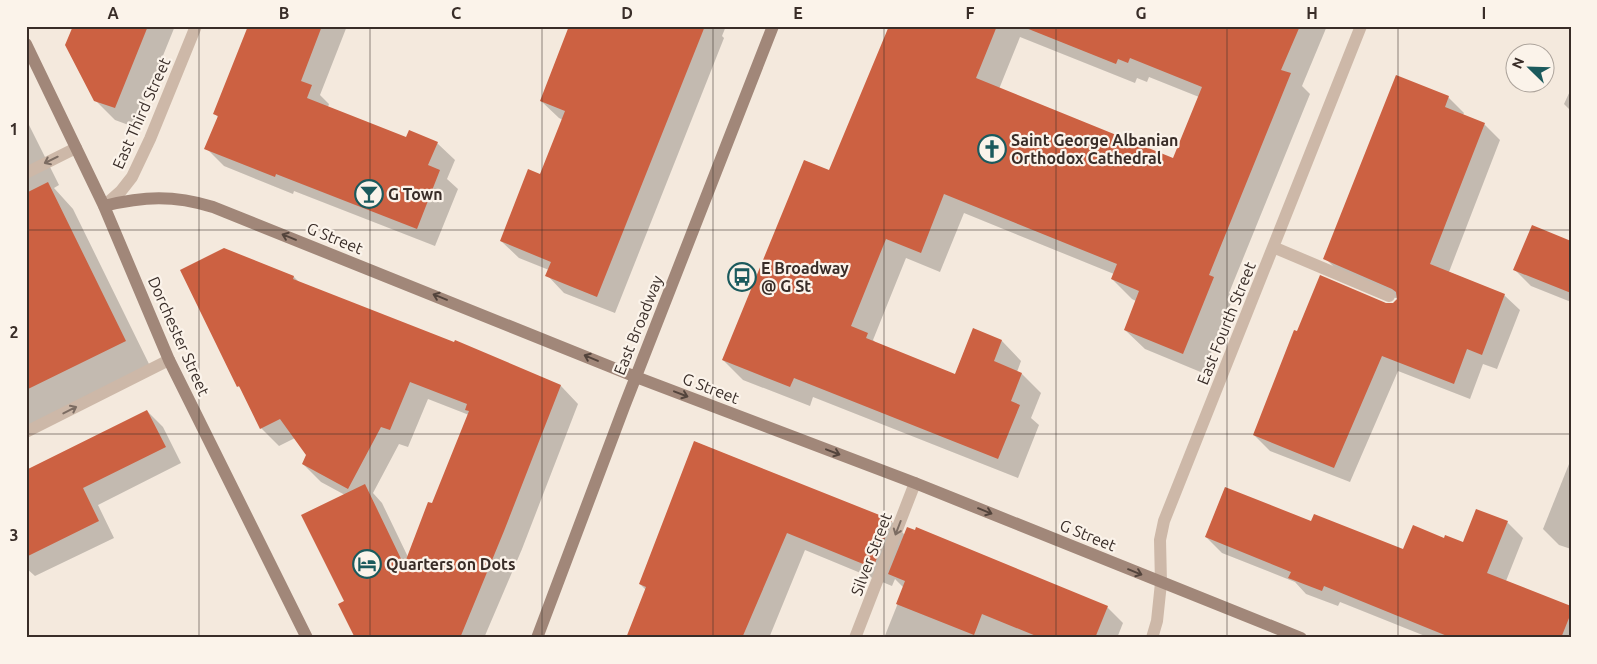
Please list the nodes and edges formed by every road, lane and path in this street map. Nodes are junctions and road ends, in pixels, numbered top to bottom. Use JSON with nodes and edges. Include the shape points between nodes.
{"nodes":[{"id":1,"x":196,"y":26,"type":"edge"},
{"id":2,"x":774,"y":26,"type":"edge"},
{"id":3,"x":1361,"y":26,"type":"edge"},
{"id":4,"x":26,"y":44,"type":"edge"},
{"id":5,"x":76,"y":148,"type":"junction"},
{"id":6,"x":26,"y":172,"type":"edge"},
{"id":7,"x":104,"y":206,"type":"junction"},
{"id":8,"x":1274,"y":248,"type":"junction"},
{"id":9,"x":1389,"y":296,"type":"dead end"},
{"id":10,"x":169,"y":360,"type":"junction"},
{"id":11,"x":636,"y":377,"type":"junction"},
{"id":12,"x":26,"y":432,"type":"edge"},
{"id":13,"x":915,"y":483,"type":"junction"},
{"id":14,"x":1161,"y":583,"type":"junction"},
{"id":15,"x":305,"y":637,"type":"edge"},
{"id":16,"x":537,"y":638,"type":"edge"},
{"id":17,"x":855,"y":638,"type":"edge"},
{"id":18,"x":1152,"y":638,"type":"edge"},
{"id":19,"x":1301,"y":638,"type":"edge"}],
"edges":[{"from":1,"to":7,"type":"street","name":"East Third Street","via":[[132,176]]},
{"from":2,"to":11,"type":"main road","name":"East Broadway"},
{"from":3,"to":8,"type":"street","name":"East Fourth Street"},
{"from":4,"to":5,"type":"main road","name":"Dorchester Street"},
{"from":5,"to":6,"type":"street","one_way":true},
{"from":5,"to":7,"type":"main road","name":"Dorchester Street"},
{"from":7,"to":10,"type":"main road","name":"Dorchester Street"},
{"from":11,"to":7,"type":"main road","name":"G Street","one_way":true,"via":[[213,207],[191,200],[150,197]]},
{"from":8,"to":9,"type":"street"},
{"from":8,"to":14,"type":"street","name":"East Fourth Street","via":[[1164,521],[1160,540]]},
{"from":12,"to":10,"type":"street","one_way":true},
{"from":10,"to":15,"type":"main road","name":"Dorchester Street"},
{"from":11,"to":13,"type":"main road","name":"G Street","one_way":true},
{"from":11,"to":16,"type":"main road","name":"East Broadway"},
{"from":13,"to":14,"type":"main road","name":"G Street","one_way":true},
{"from":13,"to":17,"type":"street","name":"Silver Street","one_way":true},
{"from":14,"to":18,"type":"street","name":"East Fourth Street"},
{"from":14,"to":19,"type":"main road","name":"G Street"}]}
